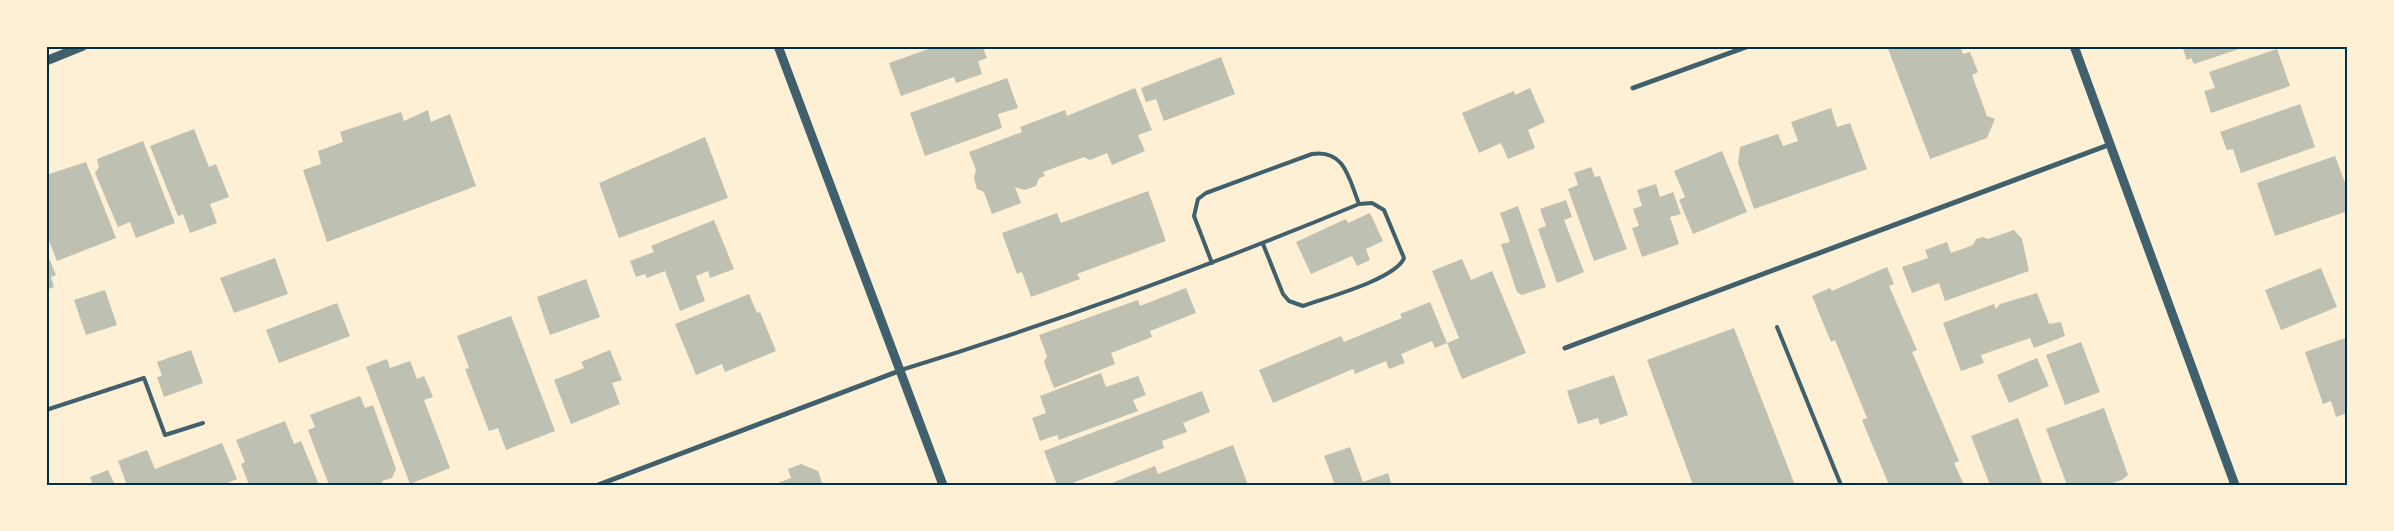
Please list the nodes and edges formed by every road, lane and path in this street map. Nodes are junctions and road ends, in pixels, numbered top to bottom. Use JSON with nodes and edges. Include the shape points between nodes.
{"nodes":[{"id":1,"x":83,"y":46,"type":"edge"},
{"id":2,"x":778,"y":46,"type":"edge"},
{"id":3,"x":1749,"y":46,"type":"edge"},
{"id":4,"x":2074,"y":46,"type":"edge"},
{"id":5,"x":46,"y":61,"type":"edge"},
{"id":6,"x":1633,"y":88,"type":"dead end"},
{"id":7,"x":2111,"y":144,"type":"junction"},
{"id":8,"x":1359,"y":204,"type":"junction"},
{"id":9,"x":1263,"y":244,"type":"junction"},
{"id":10,"x":1212,"y":263,"type":"junction"},
{"id":11,"x":1777,"y":327,"type":"dead end"},
{"id":12,"x":1566,"y":348,"type":"dead end"},
{"id":13,"x":899,"y":371,"type":"junction"},
{"id":14,"x":46,"y":410,"type":"edge"},
{"id":15,"x":203,"y":423,"type":"dead end"},
{"id":16,"x":598,"y":485,"type":"edge"},
{"id":17,"x":943,"y":485,"type":"edge"},
{"id":18,"x":1841,"y":485,"type":"edge"},
{"id":19,"x":2235,"y":485,"type":"edge"}],
"edges":[{"from":1,"to":5,"type":"street"},
{"from":2,"to":13,"type":"street"},
{"from":3,"to":6,"type":"street"},
{"from":4,"to":7,"type":"street"},
{"from":7,"to":12,"type":"street"},
{"from":7,"to":19,"type":"street"},
{"from":8,"to":9,"type":"lane"},
{"from":8,"to":9,"type":"lane","via":[[1372,203],[1384,210],[1404,258],[1402,264],[1376,279],[1302,306],[1295,304],[1283,294]]},
{"from":8,"to":10,"type":"lane","via":[[1341,162],[1324,152],[1206,194],[1198,199],[1194,216]]},
{"from":9,"to":10,"type":"lane"},
{"from":10,"to":13,"type":"lane","via":[[1019,334]]},
{"from":11,"to":18,"type":"lane"},
{"from":13,"to":16,"type":"street"},
{"from":13,"to":17,"type":"street"},
{"from":14,"to":15,"type":"lane","via":[[144,378],[165,435]]}]}
